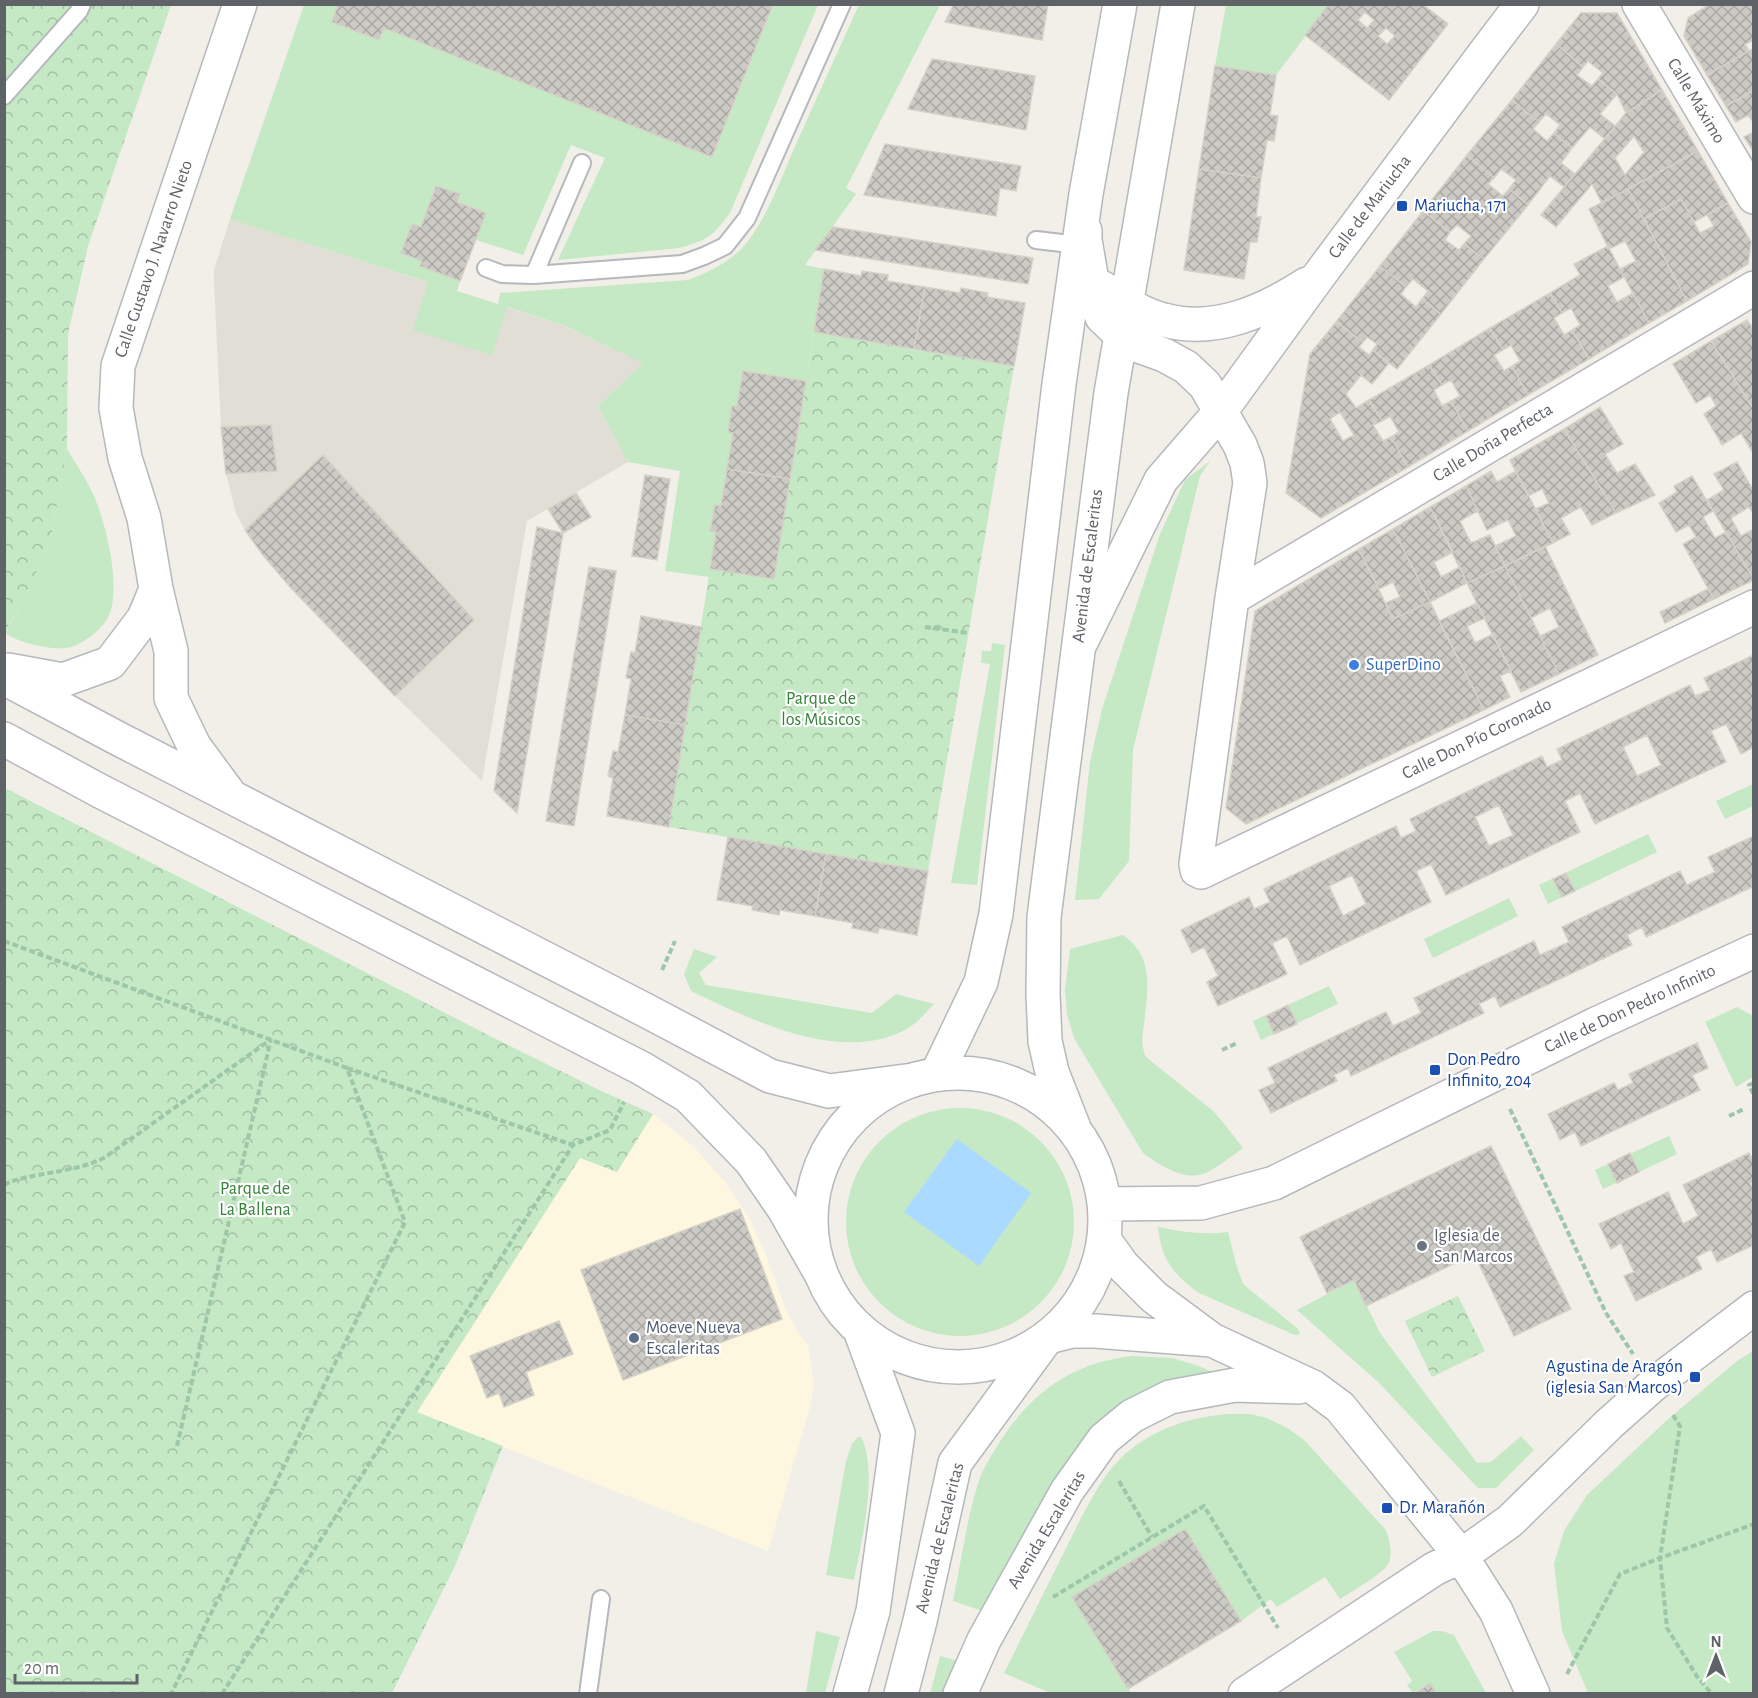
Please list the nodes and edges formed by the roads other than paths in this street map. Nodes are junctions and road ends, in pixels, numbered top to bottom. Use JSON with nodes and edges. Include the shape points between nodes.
{"nodes":[{"id":1,"x":82,"y":4,"type":"edge"},
{"id":2,"x":240,"y":4,"type":"edge"},
{"id":3,"x":842,"y":4,"type":"edge"},
{"id":4,"x":1120,"y":4,"type":"edge"},
{"id":5,"x":1178,"y":4,"type":"edge"},
{"id":6,"x":1522,"y":4,"type":"edge"},
{"id":7,"x":1648,"y":8,"type":"edge"},
{"id":8,"x":4,"y":96,"type":"edge"},
{"id":9,"x":582,"y":163,"type":"dead end"},
{"id":10,"x":1086,"y":194,"type":"junction"},
{"id":11,"x":1754,"y":197,"type":"edge"},
{"id":12,"x":1036,"y":240,"type":"dead end"},
{"id":13,"x":1079,"y":245,"type":"junction"},
{"id":14,"x":486,"y":268,"type":"dead end"},
{"id":15,"x":534,"y":274,"type":"junction"},
{"id":16,"x":1318,"y":277,"type":"junction"},
{"id":17,"x":1754,"y":288,"type":"edge"},
{"id":18,"x":1124,"y":320,"type":"junction"},
{"id":19,"x":1220,"y":412,"type":"junction"},
{"id":20,"x":156,"y":589,"type":"junction"},
{"id":21,"x":1232,"y":598,"type":"junction"},
{"id":22,"x":1754,"y":607,"type":"edge"},
{"id":23,"x":1077,"y":649,"type":"junction"},
{"id":24,"x":4,"y":669,"type":"edge"},
{"id":25,"x":4,"y":678,"type":"edge"},
{"id":26,"x":4,"y":739,"type":"edge"},
{"id":27,"x":233,"y":798,"type":"junction"},
{"id":28,"x":1754,"y":951,"type":"edge"},
{"id":29,"x":925,"y":1077,"type":"junction"},
{"id":30,"x":1074,"y":1128,"type":"junction"},
{"id":31,"x":1105,"y":1204,"type":"junction"},
{"id":32,"x":1105,"y":1241,"type":"junction"},
{"id":33,"x":820,"y":1272,"type":"junction"},
{"id":34,"x":1754,"y":1308,"type":"edge"},
{"id":35,"x":860,"y":1330,"type":"junction"},
{"id":36,"x":1048,"y":1337,"type":"junction"},
{"id":37,"x":1212,"y":1340,"type":"junction"},
{"id":38,"x":1313,"y":1387,"type":"junction"},
{"id":39,"x":1461,"y":1556,"type":"junction"},
{"id":40,"x":601,"y":1599,"type":"dead end"},
{"id":41,"x":1547,"y":1688,"type":"edge"},
{"id":42,"x":588,"y":1694,"type":"edge"},
{"id":43,"x":850,"y":1694,"type":"edge"},
{"id":44,"x":901,"y":1694,"type":"edge"},
{"id":45,"x":960,"y":1694,"type":"edge"},
{"id":46,"x":1245,"y":1694,"type":"edge"}],
"edges":[{"from":1,"to":8,"type":"lane"},
{"from":2,"to":20,"type":"street","name":"Calle Gustavo J. Navarro Nieto","via":[[118,366],[116,408],[125,458],[144,518]]},
{"from":3,"to":15,"type":"lane","via":[[747,218],[725,246],[682,264]]},
{"from":4,"to":10,"type":"street"},
{"from":5,"to":18,"type":"street","name":"Avenida de Escaleritas"},
{"from":6,"to":16,"type":"street","name":"Calle de Mariucha"},
{"from":7,"to":11,"type":"street","name":"Calle Máximo"},
{"from":9,"to":15,"type":"lane"},
{"from":10,"to":13,"type":"street"},
{"from":10,"to":18,"type":"street","via":[[1085,240],[1096,301],[1102,317]]},
{"from":12,"to":13,"type":"lane"},
{"from":13,"to":29,"type":"street","via":[[996,914],[981,982]]},
{"from":14,"to":15,"type":"lane","via":[[502,274]]},
{"from":16,"to":18,"type":"street","via":[[1249,316],[1190,324]]},
{"from":16,"to":19,"type":"street","name":"Calle de Mariucha"},
{"from":17,"to":21,"type":"street","name":"Calle Doña Perfecta"},
{"from":18,"to":19,"type":"street","via":[[1136,345],[1186,367],[1205,385]]},
{"from":18,"to":23,"type":"street","name":"Avenida de Escaleritas"},
{"from":19,"to":21,"type":"street","via":[[1240,445],[1250,483]]},
{"from":19,"to":23,"type":"street","name":"Calle de Mariucha","via":[[1161,480]]},
{"from":20,"to":24,"type":"street","via":[[144,618],[110,663],[63,680]]},
{"from":20,"to":27,"type":"street","name":"Calle Gustavo J. Navarro Nieto","via":[[171,651],[171,698],[194,746]]},
{"from":21,"to":22,"type":"street","name":"Calle Don Pío Coronado","via":[[1196,864],[1201,872]]},
{"from":23,"to":30,"type":"street","name":"Avenida de Escaleritas","via":[[1044,917],[1043,994],[1045,1041],[1052,1072]]},
{"from":25,"to":27,"type":"street"},
{"from":26,"to":33,"type":"street","via":[[641,1068],[688,1096],[751,1161]]},
{"from":27,"to":29,"type":"street","via":[[770,1076],[829,1091]]},
{"from":28,"to":31,"type":"street","name":"Calle de Don Pedro Infinito","via":[[1596,1024],[1274,1183],[1201,1203]]},
{"from":29,"to":30,"type":"street","via":[[988,1076],[1036,1094]]},
{"from":29,"to":33,"type":"street","via":[[885,1092],[861,1109],[840,1130],[825,1156],[810,1213],[812,1243]]},
{"from":30,"to":31,"type":"street","via":[[1095,1163]]},
{"from":31,"to":32,"type":"street"},
{"from":32,"to":36,"type":"street","via":[[1095,1278],[1075,1310]]},
{"from":32,"to":37,"type":"street","via":[[1154,1297]]},
{"from":33,"to":35,"type":"street","via":[[843,1313]]},
{"from":34,"to":39,"type":"street","via":[[1653,1385],[1510,1521]]},
{"from":35,"to":36,"type":"street","via":[[888,1350],[920,1362],[953,1367],[987,1364],[1019,1354]]},
{"from":35,"to":43,"type":"street","via":[[898,1433],[873,1611]]},
{"from":36,"to":37,"type":"street","via":[[1095,1331]]},
{"from":36,"to":44,"type":"street","name":"Avenida de Escaleritas","via":[[955,1463]]},
{"from":37,"to":38,"type":"street"},
{"from":38,"to":39,"type":"street","via":[[1340,1407]]},
{"from":38,"to":45,"type":"street","name":"Avenida Escaleritas","via":[[1235,1385],[1170,1397],[1132,1416],[1104,1439],[1067,1491],[984,1640]]},
{"from":39,"to":41,"type":"street"},
{"from":39,"to":46,"type":"street","via":[[1434,1569]]},
{"from":40,"to":42,"type":"lane"}]}
